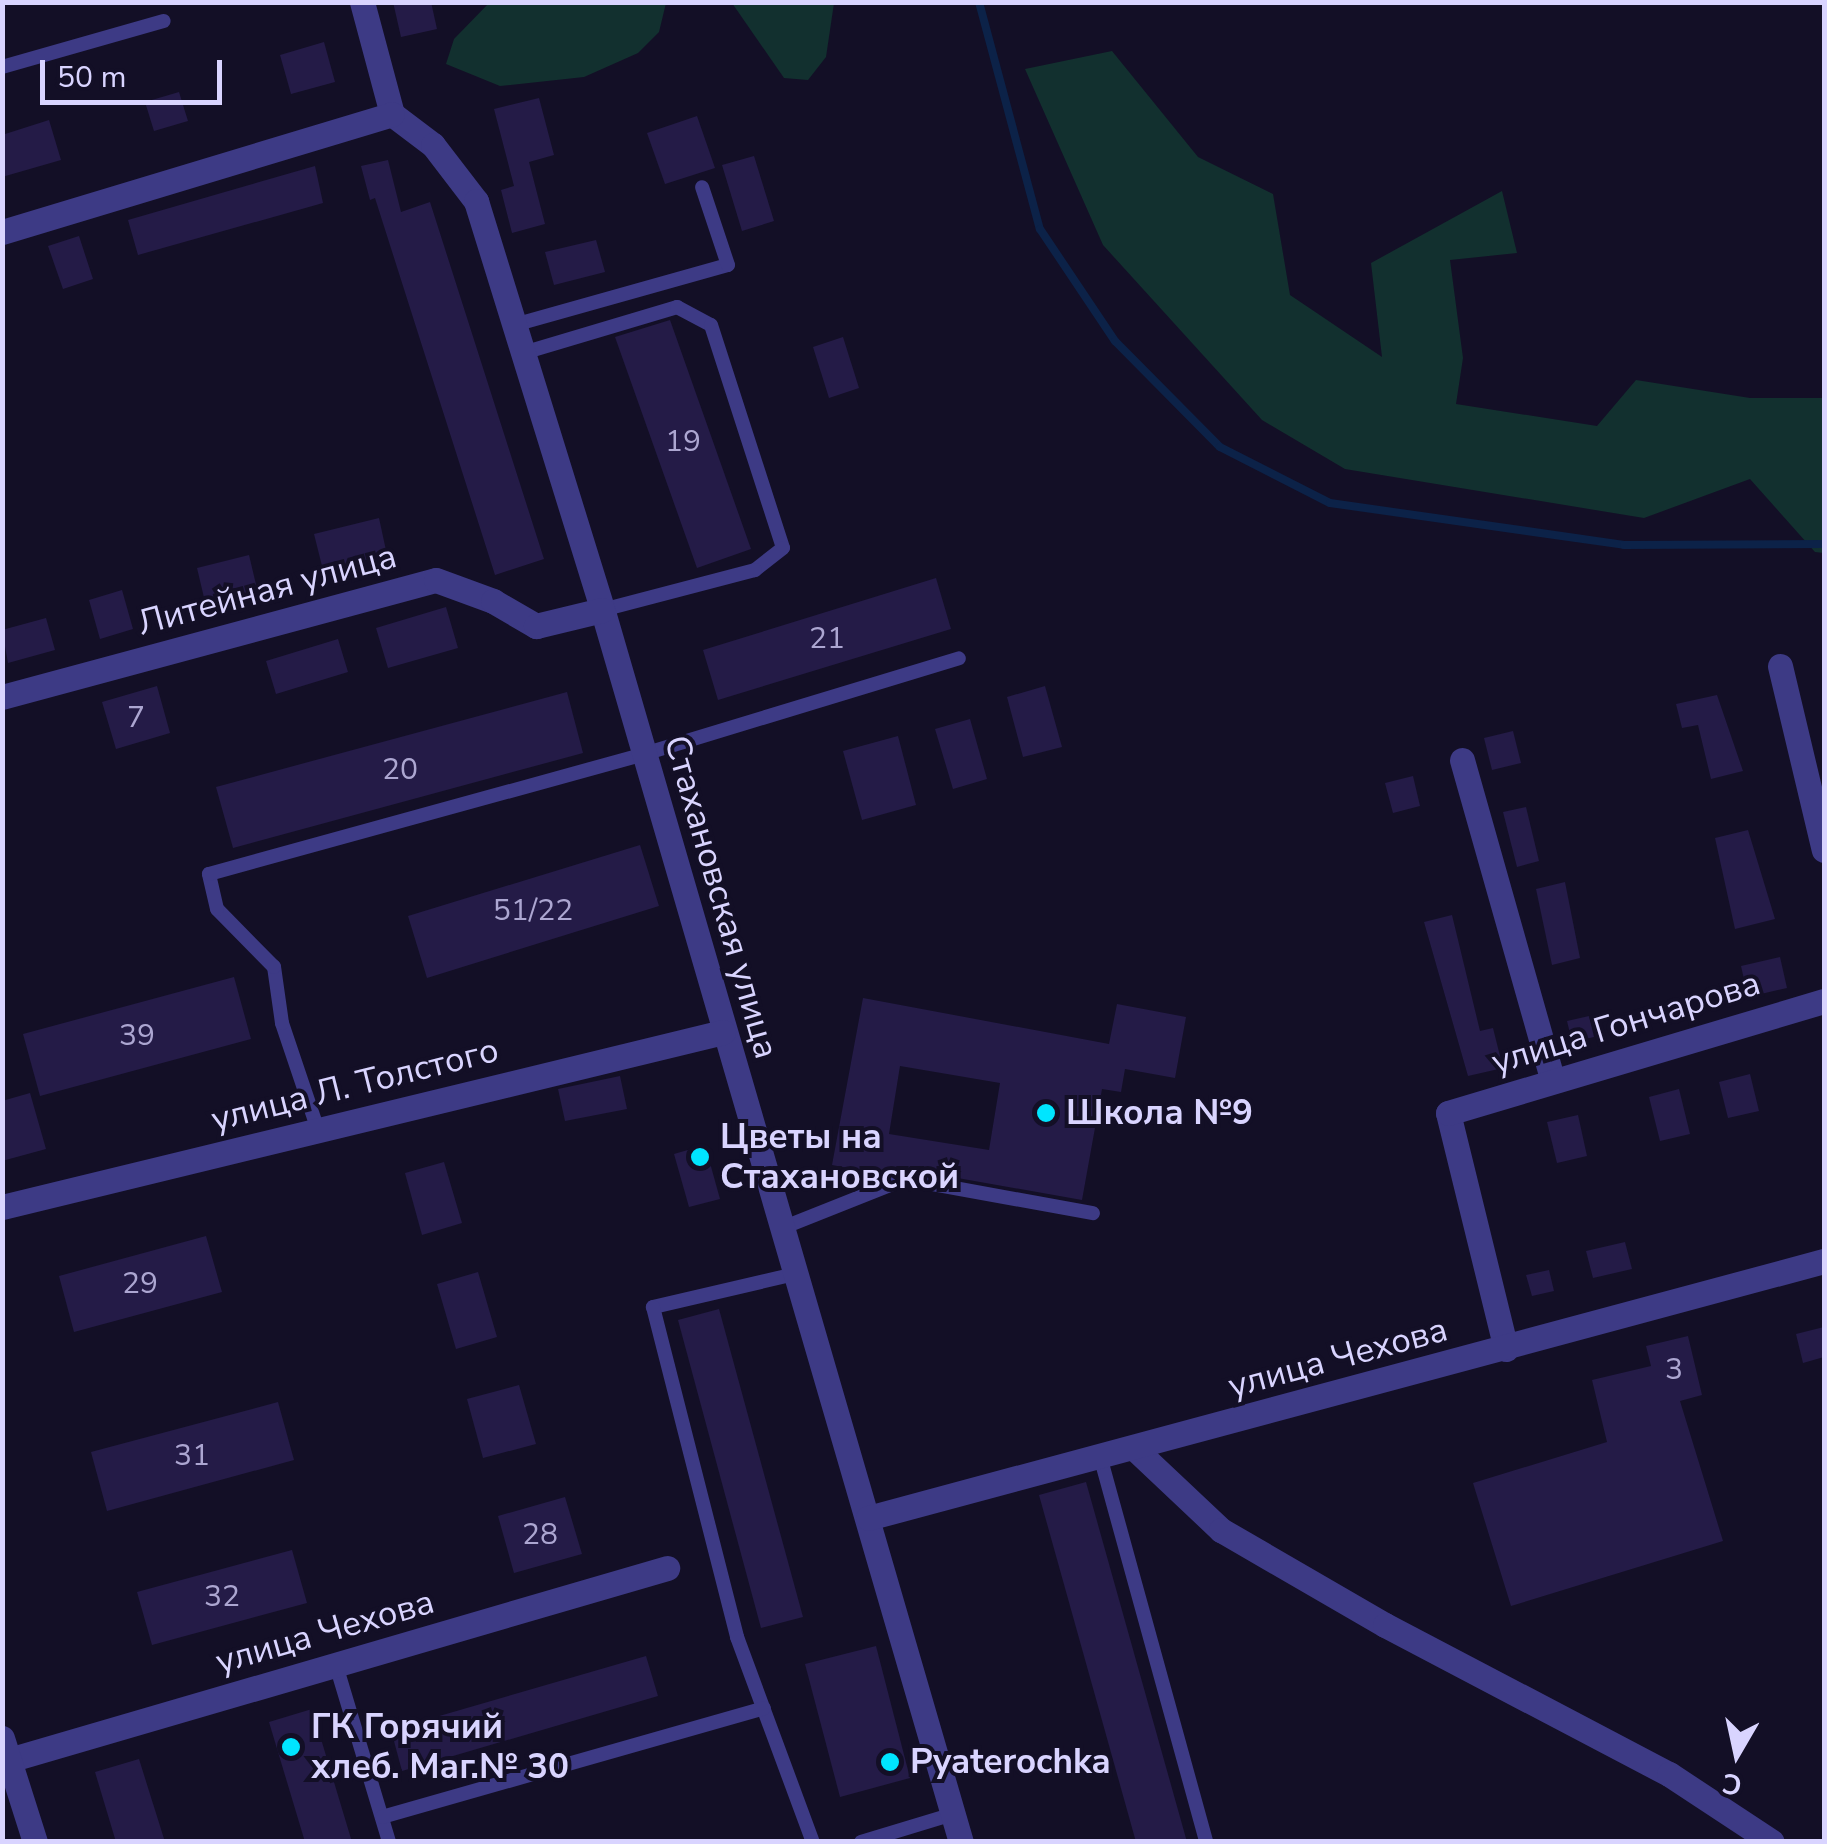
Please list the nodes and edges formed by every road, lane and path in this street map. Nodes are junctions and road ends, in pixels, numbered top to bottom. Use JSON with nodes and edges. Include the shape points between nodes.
{"nodes":[{"id":1,"x":362,"y":2,"type":"edge"},
{"id":2,"x":164,"y":22,"type":"dead end"},
{"id":3,"x":2,"y":68,"type":"edge"},
{"id":4,"x":392,"y":114,"type":"junction"},
{"id":5,"x":702,"y":187,"type":"dead end"},
{"id":6,"x":2,"y":232,"type":"edge"},
{"id":7,"x":514,"y":326,"type":"junction"},
{"id":8,"x":522,"y":353,"type":"junction"},
{"id":9,"x":602,"y":610,"type":"junction"},
{"id":10,"x":959,"y":658,"type":"dead end"},
{"id":11,"x":1780,"y":666,"type":"dead end"},
{"id":12,"x":2,"y":697,"type":"edge"},
{"id":13,"x":644,"y":754,"type":"junction"},
{"id":14,"x":1462,"y":760,"type":"dead end"},
{"id":15,"x":1824,"y":850,"type":"edge"},
{"id":16,"x":1824,"y":1000,"type":"edge"},
{"id":17,"x":723,"y":1032,"type":"junction"},
{"id":18,"x":1552,"y":1079,"type":"junction"},
{"id":19,"x":318,"y":1130,"type":"junction"},
{"id":20,"x":2,"y":1207,"type":"edge"},
{"id":21,"x":1093,"y":1213,"type":"dead end"},
{"id":22,"x":782,"y":1228,"type":"junction"},
{"id":23,"x":1824,"y":1261,"type":"edge"},
{"id":24,"x":796,"y":1274,"type":"junction"},
{"id":25,"x":1506,"y":1350,"type":"junction"},
{"id":26,"x":1134,"y":1448,"type":"junction"},
{"id":27,"x":1100,"y":1456,"type":"junction"},
{"id":28,"x":868,"y":1518,"type":"junction"},
{"id":29,"x":667,"y":1568,"type":"dead end"},
{"id":30,"x":336,"y":1665,"type":"junction"},
{"id":31,"x":764,"y":1708,"type":"junction"},
{"id":32,"x":5,"y":1753,"type":"edge"},
{"id":33,"x":953,"y":1814,"type":"junction"},
{"id":34,"x":382,"y":1817,"type":"junction"},
{"id":35,"x":34,"y":1842,"type":"edge"},
{"id":36,"x":389,"y":1842,"type":"edge"},
{"id":37,"x":814,"y":1842,"type":"edge"},
{"id":38,"x":862,"y":1842,"type":"edge"},
{"id":39,"x":961,"y":1842,"type":"edge"},
{"id":40,"x":1206,"y":1842,"type":"edge"},
{"id":41,"x":1772,"y":1842,"type":"edge"}],
"edges":[{"from":1,"to":4,"type":"street"},
{"from":2,"to":3,"type":"lane"},
{"from":4,"to":6,"type":"street"},
{"from":4,"to":7,"type":"street","name":"Стахановская улица","via":[[433,145],[476,201]]},
{"from":5,"to":7,"type":"lane","via":[[728,265]]},
{"from":7,"to":8,"type":"street","name":"Стахановская улица"},
{"from":8,"to":9,"type":"street","name":"Стахановская улица"},
{"from":8,"to":9,"type":"lane","via":[[678,307],[711,325],[783,548],[755,570]]},
{"from":9,"to":12,"type":"street","name":"Литейная улица","via":[[536,626],[436,580]]},
{"from":9,"to":13,"type":"street","name":"Стахановская улица"},
{"from":10,"to":13,"type":"lane"},
{"from":11,"to":15,"type":"street"},
{"from":13,"to":17,"type":"street","name":"Стахановская улица"},
{"from":13,"to":19,"type":"lane","via":[[210,874],[217,910],[274,967],[282,1024]]},
{"from":14,"to":18,"type":"street"},
{"from":16,"to":18,"type":"street","name":"улица Гончарова"},
{"from":17,"to":19,"type":"street","name":"улица Л. Толстого"},
{"from":17,"to":22,"type":"street","name":"Стахановская улица"},
{"from":18,"to":25,"type":"street","name":"улица Гончарова","via":[[1448,1114]]},
{"from":19,"to":20,"type":"street","name":"улица Л. Толстого"},
{"from":21,"to":22,"type":"lane","via":[[905,1179]]},
{"from":22,"to":24,"type":"street","name":"Стахановская улица"},
{"from":23,"to":25,"type":"street","name":"улица Чехова"},
{"from":24,"to":28,"type":"street","name":"Стахановская улица"},
{"from":24,"to":31,"type":"lane","via":[[653,1307],[737,1636]]},
{"from":25,"to":26,"type":"street","name":"улица Чехова"},
{"from":26,"to":27,"type":"street","name":"улица Чехова"},
{"from":26,"to":41,"type":"street","via":[[1222,1530],[1385,1625],[1669,1774]]},
{"from":27,"to":28,"type":"street","name":"улица Чехова"},
{"from":27,"to":40,"type":"lane"},
{"from":28,"to":33,"type":"street","name":"Стахановская улица"},
{"from":29,"to":30,"type":"street","name":"улица Чехова"},
{"from":30,"to":32,"type":"street","name":"улица Чехова"},
{"from":30,"to":34,"type":"lane"},
{"from":31,"to":34,"type":"lane"},
{"from":31,"to":37,"type":"lane"},
{"from":32,"to":35,"type":"street"},
{"from":33,"to":38,"type":"lane"},
{"from":33,"to":39,"type":"street","name":"Стахановская улица"},
{"from":34,"to":36,"type":"lane"}]}
